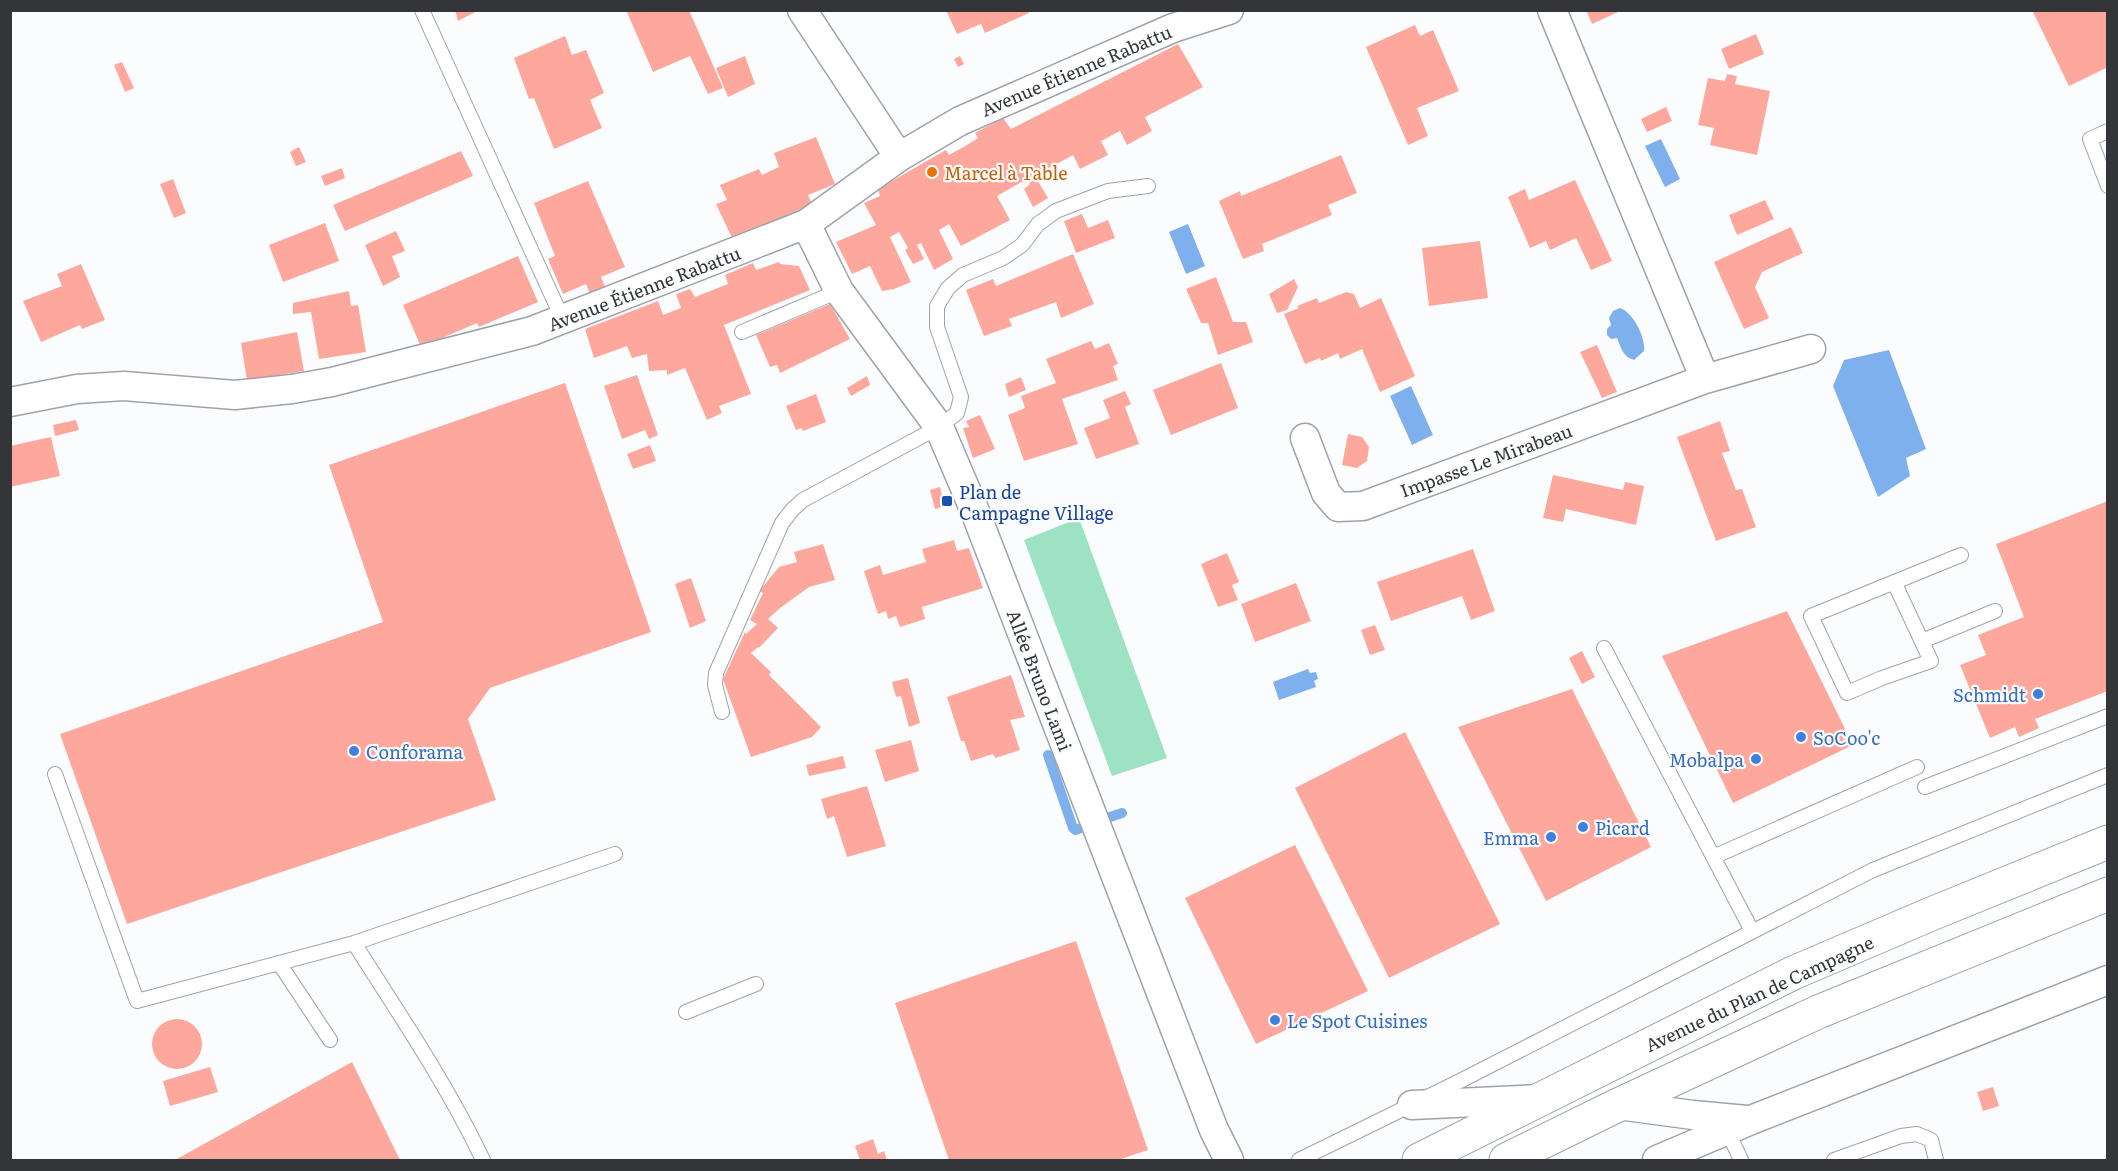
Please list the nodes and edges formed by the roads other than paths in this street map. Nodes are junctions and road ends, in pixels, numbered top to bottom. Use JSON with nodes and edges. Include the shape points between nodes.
{"nodes":[{"id":1,"x":422,"y":10,"type":"edge"},
{"id":2,"x":802,"y":10,"type":"edge"},
{"id":3,"x":1229,"y":10,"type":"edge"},
{"id":4,"x":1552,"y":10,"type":"edge"},
{"id":5,"x":2108,"y":131,"type":"edge"},
{"id":6,"x":899,"y":158,"type":"junction"},
{"id":7,"x":1148,"y":186,"type":"dead end"},
{"id":8,"x":2108,"y":186,"type":"edge"},
{"id":9,"x":806,"y":224,"type":"junction"},
{"id":10,"x":839,"y":291,"type":"junction"},
{"id":11,"x":563,"y":320,"type":"junction"},
{"id":12,"x":742,"y":332,"type":"dead end"},
{"id":13,"x":1811,"y":349,"type":"dead end"},
{"id":14,"x":1706,"y":379,"type":"junction"},
{"id":15,"x":10,"y":402,"type":"edge"},
{"id":16,"x":939,"y":427,"type":"junction"},
{"id":17,"x":1305,"y":438,"type":"dead end"},
{"id":18,"x":1961,"y":555,"type":"dead end"},
{"id":19,"x":1894,"y":582,"type":"junction"},
{"id":20,"x":1995,"y":612,"type":"dead end"},
{"id":21,"x":1922,"y":641,"type":"junction"},
{"id":22,"x":1604,"y":648,"type":"dead end"},
{"id":23,"x":722,"y":711,"type":"dead end"},
{"id":24,"x":2108,"y":716,"type":"edge"},
{"id":25,"x":1917,"y":767,"type":"dead end"},
{"id":26,"x":56,"y":774,"type":"dead end"},
{"id":27,"x":2108,"y":775,"type":"edge"},
{"id":28,"x":1925,"y":787,"type":"dead end"},
{"id":29,"x":2108,"y":842,"type":"edge"},
{"id":30,"x":615,"y":854,"type":"dead end"},
{"id":31,"x":1713,"y":857,"type":"junction"},
{"id":32,"x":2108,"y":894,"type":"edge"},
{"id":33,"x":1752,"y":932,"type":"junction"},
{"id":34,"x":354,"y":943,"type":"junction"},
{"id":35,"x":279,"y":963,"type":"junction"},
{"id":36,"x":2108,"y":980,"type":"edge"},
{"id":37,"x":756,"y":984,"type":"dead end"},
{"id":38,"x":686,"y":1012,"type":"dead end"},
{"id":39,"x":330,"y":1040,"type":"dead end"},
{"id":40,"x":1542,"y":1099,"type":"junction"},
{"id":41,"x":1412,"y":1105,"type":"junction"},
{"id":42,"x":1618,"y":1105,"type":"junction"},
{"id":43,"x":1739,"y":1125,"type":"junction"},
{"id":44,"x":483,"y":1161,"type":"edge"},
{"id":45,"x":1229,"y":1161,"type":"edge"},
{"id":46,"x":1299,"y":1161,"type":"edge"},
{"id":47,"x":1419,"y":1161,"type":"edge"},
{"id":48,"x":1506,"y":1161,"type":"edge"},
{"id":49,"x":1657,"y":1161,"type":"edge"},
{"id":50,"x":1741,"y":1161,"type":"edge"},
{"id":51,"x":1834,"y":1161,"type":"edge"},
{"id":52,"x":1936,"y":1161,"type":"edge"}],
"edges":[{"from":1,"to":11,"type":"lane"},
{"from":2,"to":6,"type":"street"},
{"from":3,"to":6,"type":"street","name":"Avenue Étienne Rabattu","via":[[1173,28],[1087,64],[960,121]]},
{"from":4,"to":14,"type":"street"},
{"from":5,"to":8,"type":"lane","via":[[2090,139]]},
{"from":6,"to":9,"type":"street","name":"Avenue Étienne Rabattu"},
{"from":7,"to":16,"type":"lane","via":[[1108,191],[1056,211],[1038,224],[1022,245],[1003,258],[963,274],[948,288],[937,306],[937,327],[961,397],[957,412]]},
{"from":9,"to":10,"type":"street","name":"Allée Bruno Lami"},
{"from":9,"to":11,"type":"street","name":"Avenue Étienne Rabattu"},
{"from":10,"to":12,"type":"lane"},
{"from":10,"to":16,"type":"street","name":"Allée Bruno Lami"},
{"from":11,"to":15,"type":"street","name":"Avenue Étienne Rabattu","via":[[499,340],[292,389],[235,395],[124,386],[77,389]]},
{"from":13,"to":14,"type":"street","name":"Impasse Le Mirabeau"},
{"from":14,"to":17,"type":"street","name":"Impasse Le Mirabeau","via":[[1363,506],[1338,507],[1326,493]]},
{"from":16,"to":23,"type":"lane","via":[[804,500],[787,516],[717,674],[715,685]]},
{"from":16,"to":45,"type":"street","name":"Allée Bruno Lami","via":[[974,508],[1209,1119]]},
{"from":18,"to":19,"type":"lane"},
{"from":19,"to":21,"type":"lane"},
{"from":19,"to":21,"type":"lane","via":[[1811,616],[1847,693],[1931,661]]},
{"from":20,"to":21,"type":"lane"},
{"from":22,"to":31,"type":"lane"},
{"from":24,"to":28,"type":"lane"},
{"from":25,"to":31,"type":"lane"},
{"from":26,"to":35,"type":"lane","via":[[137,1001]]},
{"from":27,"to":33,"type":"lane","via":[[1873,870]]},
{"from":29,"to":40,"type":"main road","name":"Avenue du Plan de Campagne","via":[[1793,973]]},
{"from":30,"to":34,"type":"lane"},
{"from":31,"to":33,"type":"lane"},
{"from":32,"to":42,"type":"main road","via":[[1818,1012]]},
{"from":33,"to":41,"type":"lane"},
{"from":34,"to":35,"type":"lane"},
{"from":34,"to":44,"type":"lane","via":[[450,1098]]},
{"from":35,"to":39,"type":"lane"},
{"from":36,"to":43,"type":"street"},
{"from":37,"to":38,"type":"lane"},
{"from":40,"to":41,"type":"street"},
{"from":40,"to":47,"type":"main road","name":"Avenue du Plan de Campagne"},
{"from":41,"to":46,"type":"lane"},
{"from":42,"to":43,"type":"street"},
{"from":42,"to":48,"type":"main road"},
{"from":43,"to":49,"type":"street"},
{"from":43,"to":50,"type":"lane"},
{"from":51,"to":52,"type":"lane","via":[[1901,1136],[1917,1134],[1931,1140]]}]}
